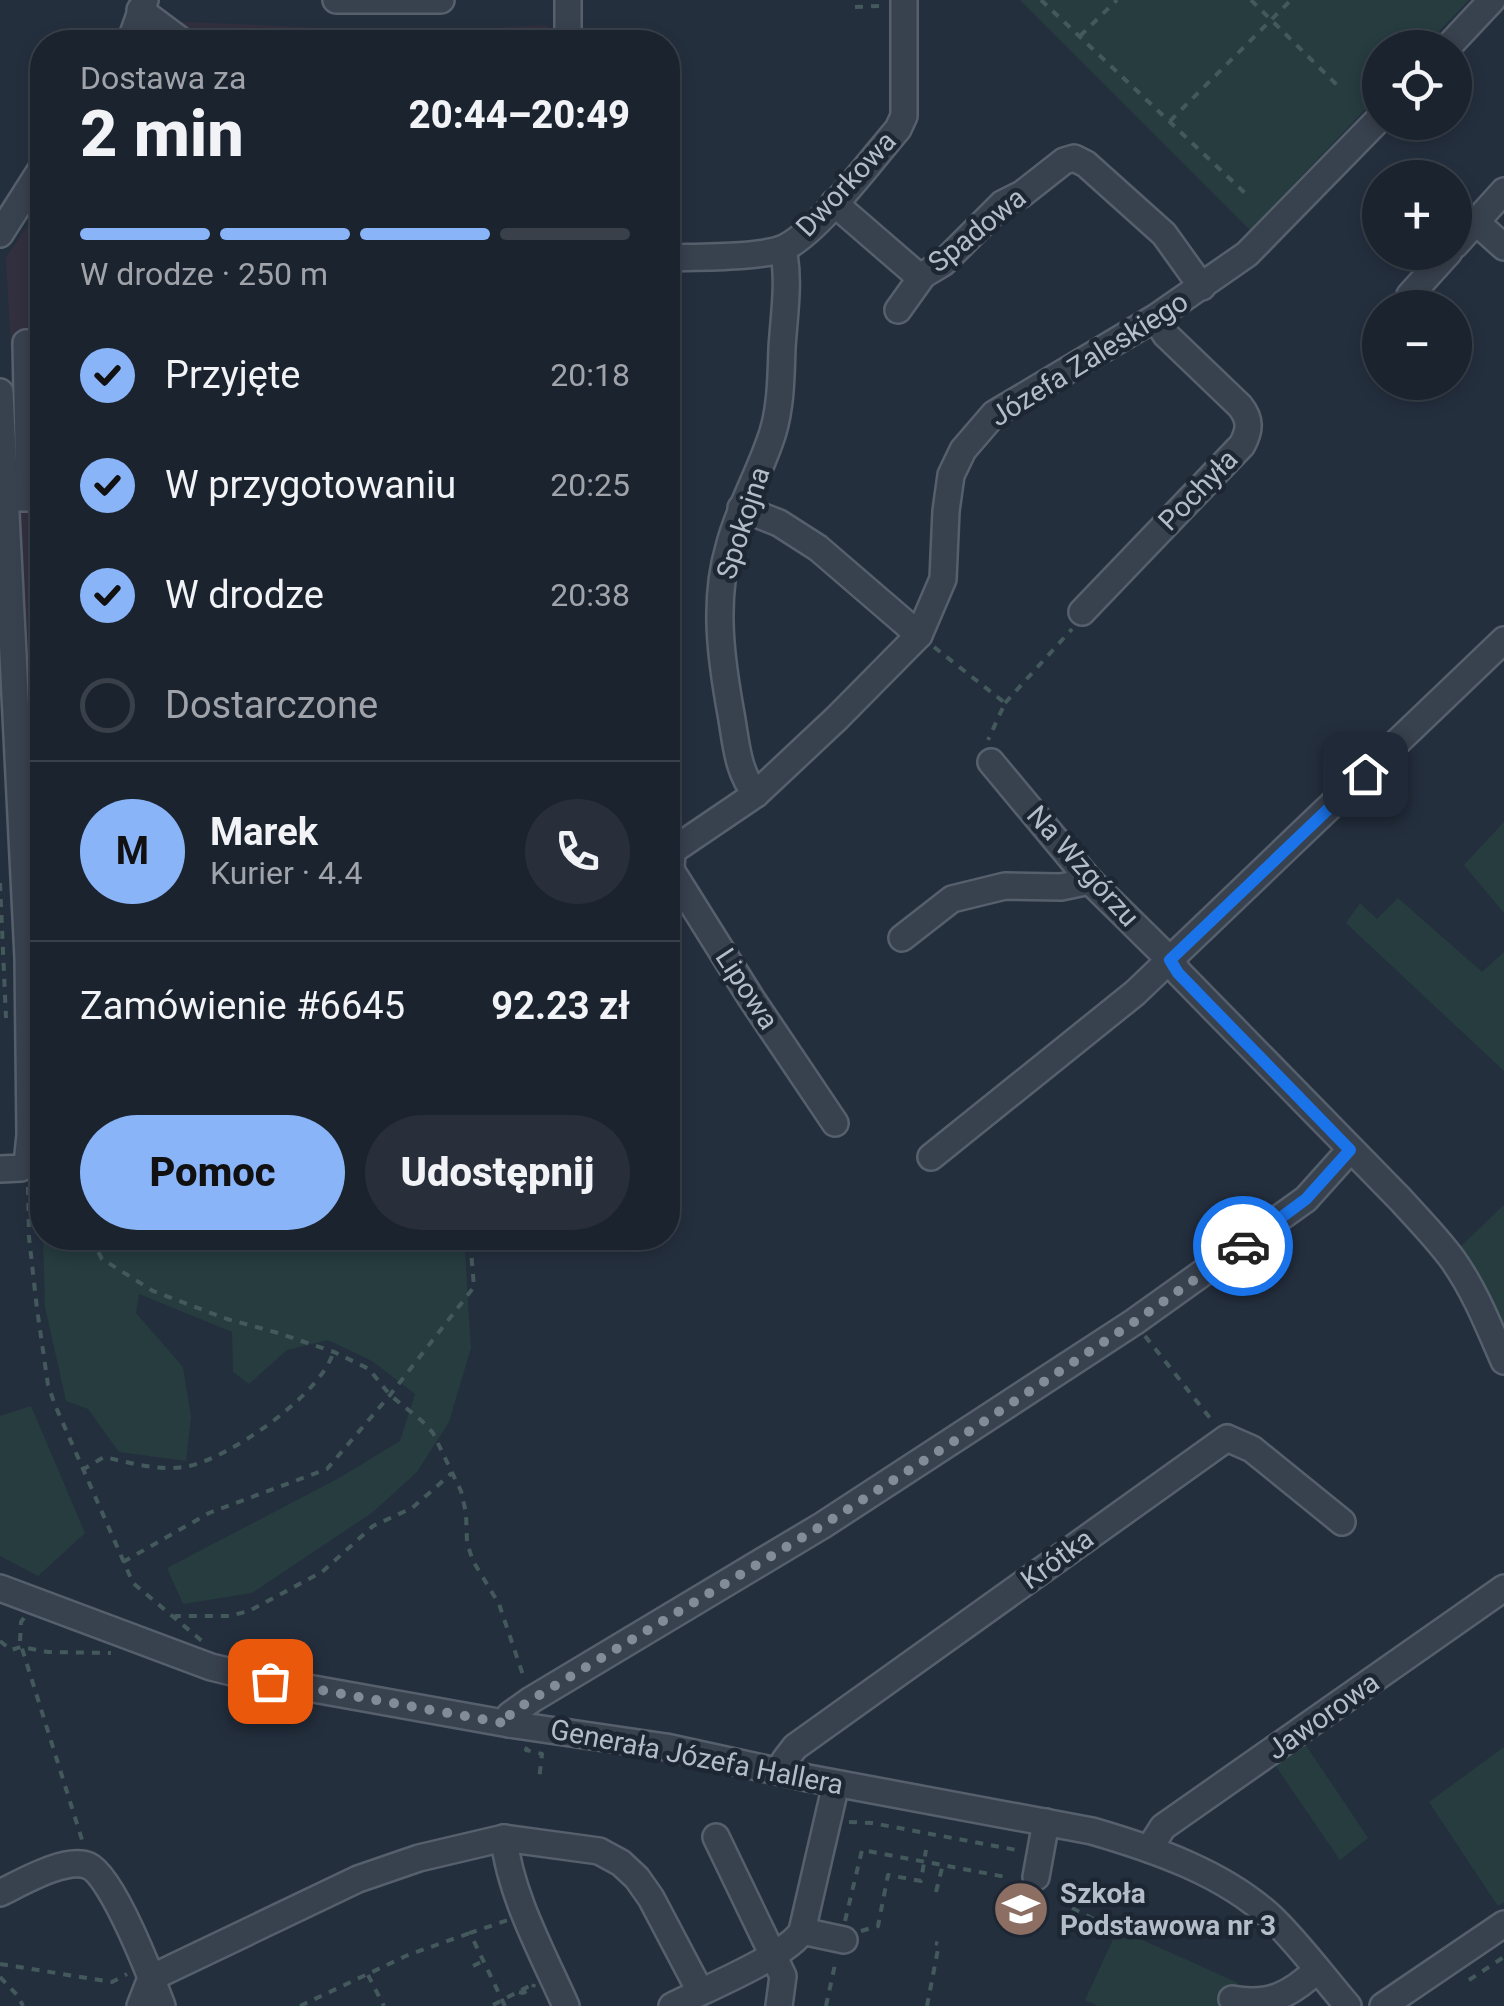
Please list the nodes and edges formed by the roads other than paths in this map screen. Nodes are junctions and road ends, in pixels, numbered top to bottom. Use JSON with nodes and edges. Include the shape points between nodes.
{"nodes":[{"id":1,"x":336,"y":0,"type":"edge"},
{"id":2,"x":442,"y":0,"type":"edge"},
{"id":3,"x":568,"y":0,"type":"edge"},
{"id":4,"x":1492,"y":0,"type":"edge"},
{"id":5,"x":142,"y":5,"type":"edge"},
{"id":6,"x":904,"y":6,"type":"edge"},
{"id":7,"x":134,"y":30,"type":"edge"},
{"id":8,"x":170,"y":30,"type":"edge"},
{"id":9,"x":568,"y":30,"type":"edge"},
{"id":10,"x":1464,"y":30,"type":"edge"},
{"id":11,"x":1362,"y":136,"type":"edge"},
{"id":12,"x":30,"y":187,"type":"edge"},
{"id":13,"x":1504,"y":191,"type":"edge"},
{"id":14,"x":834,"y":203,"type":"junction"},
{"id":15,"x":1476,"y":222,"type":"junction"},
{"id":16,"x":1472,"y":227,"type":"edge"},
{"id":17,"x":0,"y":234,"type":"edge"},
{"id":18,"x":783,"y":248,"type":"junction"},
{"id":19,"x":1504,"y":248,"type":"edge"},
{"id":20,"x":680,"y":257,"type":"edge"},
{"id":21,"x":1432,"y":270,"type":"edge"},
{"id":22,"x":923,"y":276,"type":"junction"},
{"id":23,"x":1202,"y":287,"type":"junction"},
{"id":24,"x":1414,"y":290,"type":"edge"},
{"id":25,"x":898,"y":310,"type":"dead end"},
{"id":26,"x":1155,"y":318,"type":"junction"},
{"id":27,"x":30,"y":343,"type":"edge"},
{"id":28,"x":0,"y":392,"type":"edge"},
{"id":29,"x":4,"y":498,"type":"junction"},
{"id":30,"x":741,"y":508,"type":"junction"},
{"id":31,"x":1082,"y":616,"type":"road end"},
{"id":32,"x":919,"y":635,"type":"junction"},
{"id":33,"x":1504,"y":640,"type":"edge"},
{"id":34,"x":991,"y":762,"type":"road end"},
{"id":35,"x":756,"y":794,"type":"junction"},
{"id":36,"x":680,"y":843,"type":"edge"},
{"id":37,"x":1090,"y":881,"type":"junction"},
{"id":38,"x":680,"y":884,"type":"edge"},
{"id":39,"x":902,"y":938,"type":"dead end"},
{"id":40,"x":1170,"y":960,"type":"junction"},
{"id":41,"x":30,"y":1003,"type":"edge"},
{"id":42,"x":835,"y":1123,"type":"dead end"},
{"id":43,"x":1350,"y":1150,"type":"junction"},
{"id":44,"x":30,"y":1156,"type":"edge"},
{"id":45,"x":930,"y":1157,"type":"dead end"},
{"id":46,"x":0,"y":1169,"type":"edge"},
{"id":47,"x":1504,"y":1361,"type":"edge"},
{"id":48,"x":1342,"y":1522,"type":"dead end"},
{"id":49,"x":0,"y":1588,"type":"edge"},
{"id":50,"x":1504,"y":1588,"type":"edge"},
{"id":51,"x":509,"y":1724,"type":"junction"},
{"id":52,"x":781,"y":1772,"type":"junction"},
{"id":53,"x":836,"y":1784,"type":"junction"},
{"id":54,"x":1046,"y":1822,"type":"junction"},
{"id":55,"x":716,"y":1837,"type":"dead end"},
{"id":56,"x":504,"y":1838,"type":"junction"},
{"id":57,"x":1149,"y":1849,"type":"junction"},
{"id":58,"x":1038,"y":1866,"type":"road end"},
{"id":59,"x":0,"y":1893,"type":"edge"},
{"id":60,"x":1504,"y":1924,"type":"edge"},
{"id":61,"x":802,"y":1931,"type":"junction"},
{"id":62,"x":843,"y":1937,"type":"road end"},
{"id":63,"x":773,"y":1956,"type":"junction"},
{"id":64,"x":1318,"y":1970,"type":"junction"},
{"id":65,"x":148,"y":1972,"type":"junction"},
{"id":66,"x":700,"y":1991,"type":"junction"},
{"id":67,"x":1232,"y":1999,"type":"dead end"},
{"id":68,"x":140,"y":2006,"type":"edge"},
{"id":69,"x":162,"y":2006,"type":"edge"},
{"id":70,"x":566,"y":2006,"type":"edge"},
{"id":71,"x":672,"y":2006,"type":"edge"},
{"id":72,"x":779,"y":2006,"type":"edge"},
{"id":73,"x":1348,"y":2006,"type":"edge"},
{"id":74,"x":1383,"y":2006,"type":"edge"}],
"edges":[{"from":1,"to":2,"type":"street"},
{"from":3,"to":9,"type":"street"},
{"from":4,"to":10,"type":"street"},
{"from":5,"to":7,"type":"street"},
{"from":5,"to":8,"type":"street"},
{"from":6,"to":14,"type":"street","name":"Dworkowa","via":[[904,116]]},
{"from":11,"to":23,"type":"street","name":"Józefa Zaleskiego","via":[[1247,254]]},
{"from":12,"to":17,"type":"street"},
{"from":13,"to":15,"type":"street"},
{"from":14,"to":18,"type":"street","name":"Dworkowa"},
{"from":14,"to":22,"type":"street","name":"Spadowa"},
{"from":15,"to":16,"type":"street"},
{"from":15,"to":19,"type":"street"},
{"from":18,"to":20,"type":"street","name":"Dworkowa"},
{"from":18,"to":30,"type":"street","name":"Spokojna","via":[[779,404]]},
{"from":21,"to":24,"type":"street"},
{"from":22,"to":23,"type":"street","name":"Spadowa","via":[[1002,204],[1074,158],[1164,234]]},
{"from":22,"to":25,"type":"street"},
{"from":23,"to":26,"type":"street","name":"Józefa Zaleskiego"},
{"from":26,"to":31,"type":"street","name":"Pochyła","via":[[1240,406],[1249,428],[1242,445]]},
{"from":26,"to":32,"type":"street","name":"Józefa Zaleskiego","via":[[994,414],[972,436],[951,475],[943,579]]},
{"from":27,"to":29,"type":"street","via":[[29,498]]},
{"from":28,"to":29,"type":"street"},
{"from":29,"to":41,"type":"street"},
{"from":30,"to":32,"type":"street","via":[[808,541]]},
{"from":30,"to":35,"type":"street","name":"Spokojna","via":[[720,590],[722,662],[742,771]]},
{"from":32,"to":35,"type":"street","name":"Józefa Zaleskiego"},
{"from":33,"to":40,"type":"street"},
{"from":34,"to":37,"type":"street","name":"Na Wzgórzu"},
{"from":35,"to":36,"type":"street","name":"Józefa Zaleskiego"},
{"from":37,"to":39,"type":"street","via":[[1005,886],[952,899]]},
{"from":37,"to":40,"type":"street","name":"Na Wzgórzu"},
{"from":38,"to":42,"type":"street","name":"Lipowa"},
{"from":40,"to":43,"type":"street","name":"Na Wzgórzu"},
{"from":40,"to":45,"type":"street"},
{"from":43,"to":47,"type":"street","name":"Na Wzgórzu","via":[[1453,1260]]},
{"from":43,"to":51,"type":"street","via":[[1306,1199],[1134,1322],[823,1525],[531,1700],[510,1714]]},
{"from":44,"to":46,"type":"street","via":[[21,1168]]},
{"from":48,"to":52,"type":"street","name":"Krótka","via":[[1252,1448],[1226,1438],[796,1747]]},
{"from":49,"to":51,"type":"street","name":"Generała Józefa Hallera","via":[[212,1667]]},
{"from":50,"to":57,"type":"street","name":"Jaworowa","via":[[1163,1828]]},
{"from":51,"to":52,"type":"street","name":"Generała Józefa Hallera"},
{"from":52,"to":53,"type":"street","name":"Generała Józefa Hallera"},
{"from":53,"to":54,"type":"street","name":"Generała Józefa Hallera"},
{"from":53,"to":61,"type":"street"},
{"from":54,"to":57,"type":"street","name":"Generała Józefa Hallera"},
{"from":54,"to":58,"type":"street"},
{"from":55,"to":63,"type":"street"},
{"from":56,"to":65,"type":"street","via":[[358,1879]]},
{"from":56,"to":66,"type":"street","via":[[599,1851],[621,1863],[652,1898]]},
{"from":56,"to":70,"type":"street","via":[[507,1863]]},
{"from":57,"to":64,"type":"street","name":"Generała Józefa Hallera","via":[[1252,1902]]},
{"from":59,"to":65,"type":"street","via":[[56,1868],[90,1866],[109,1887]]},
{"from":60,"to":74,"type":"street"},
{"from":61,"to":62,"type":"street"},
{"from":61,"to":63,"type":"street"},
{"from":63,"to":66,"type":"street"},
{"from":63,"to":72,"type":"street","via":[[783,1976]]},
{"from":64,"to":67,"type":"street","via":[[1282,1999],[1254,2006]]},
{"from":64,"to":73,"type":"street","name":"Generała Józefa Hallera"},
{"from":65,"to":68,"type":"street"},
{"from":65,"to":69,"type":"street"},
{"from":66,"to":71,"type":"street"}]}
